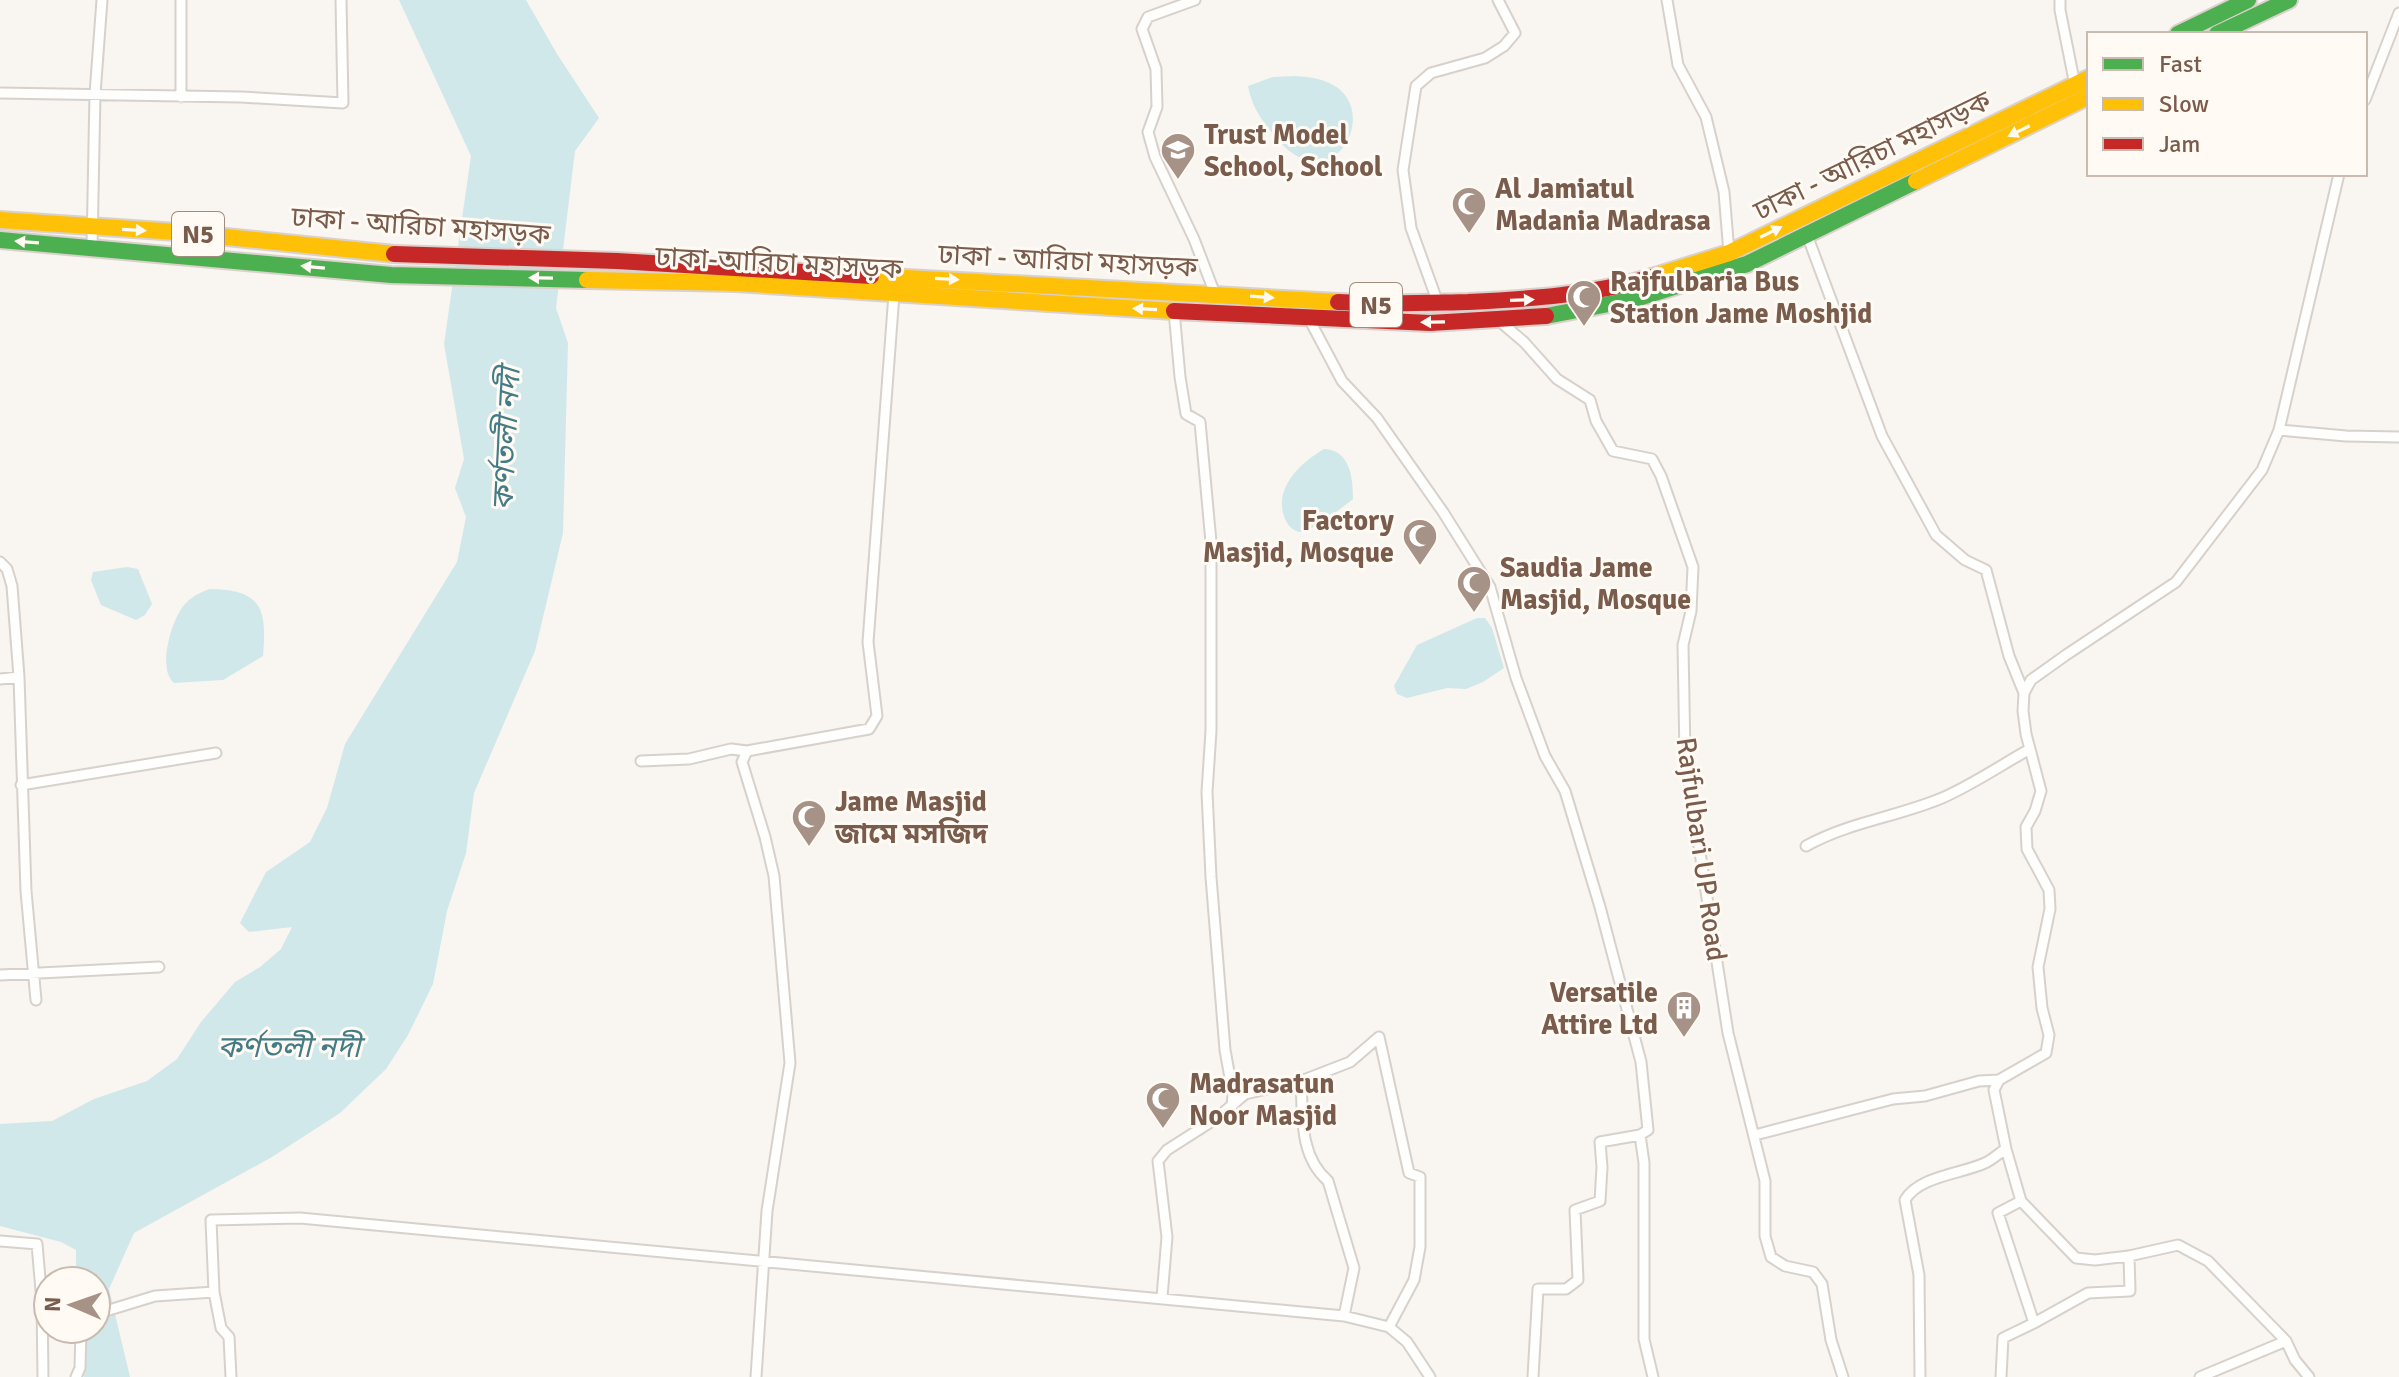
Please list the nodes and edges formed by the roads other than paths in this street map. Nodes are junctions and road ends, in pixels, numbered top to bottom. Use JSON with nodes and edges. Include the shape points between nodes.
{"nodes":[{"id":1,"x":102,"y":0,"type":"edge"},
{"id":2,"x":181,"y":0,"type":"edge"},
{"id":3,"x":341,"y":0,"type":"edge"},
{"id":4,"x":1195,"y":0,"type":"edge"},
{"id":5,"x":1498,"y":0,"type":"edge"},
{"id":6,"x":1667,"y":0,"type":"edge"},
{"id":7,"x":2060,"y":0,"type":"edge"},
{"id":8,"x":2248,"y":0,"type":"edge"},
{"id":9,"x":2289,"y":0,"type":"edge"},
{"id":10,"x":2399,"y":13,"type":"edge"},
{"id":11,"x":2182,"y":32,"type":"edge"},
{"id":12,"x":2221,"y":32,"type":"edge"},
{"id":13,"x":2082,"y":82,"type":"edge"},
{"id":14,"x":0,"y":93,"type":"edge"},
{"id":15,"x":95,"y":94,"type":"junction"},
{"id":16,"x":2367,"y":95,"type":"edge"},
{"id":17,"x":181,"y":97,"type":"junction"},
{"id":18,"x":2087,"y":97,"type":"edge"},
{"id":19,"x":2339,"y":176,"type":"edge"},
{"id":20,"x":0,"y":220,"type":"edge"},
{"id":21,"x":93,"y":228,"type":"junction"},
{"id":22,"x":1807,"y":235,"type":"junction"},
{"id":23,"x":0,"y":240,"type":"edge"},
{"id":24,"x":92,"y":247,"type":"junction"},
{"id":25,"x":1729,"y":253,"type":"junction"},
{"id":26,"x":619,"y":280,"type":"joint"},
{"id":27,"x":894,"y":294,"type":"junction"},
{"id":28,"x":1215,"y":294,"type":"junction"},
{"id":29,"x":1438,"y":303,"type":"junction"},
{"id":30,"x":1174,"y":311,"type":"junction"},
{"id":31,"x":1308,"y":317,"type":"junction"},
{"id":32,"x":1497,"y":319,"type":"junction"},
{"id":33,"x":2279,"y":430,"type":"junction"},
{"id":34,"x":2399,"y":437,"type":"edge"},
{"id":35,"x":0,"y":562,"type":"edge"},
{"id":36,"x":19,"y":677,"type":"junction"},
{"id":37,"x":0,"y":679,"type":"edge"},
{"id":38,"x":2024,"y":693,"type":"junction"},
{"id":39,"x":2030,"y":749,"type":"junction"},
{"id":40,"x":747,"y":751,"type":"junction"},
{"id":41,"x":216,"y":753,"type":"dead end"},
{"id":42,"x":641,"y":761,"type":"dead end"},
{"id":43,"x":21,"y":785,"type":"junction"},
{"id":44,"x":1806,"y":846,"type":"dead end"},
{"id":45,"x":159,"y":967,"type":"dead end"},
{"id":46,"x":0,"y":975,"type":"edge"},
{"id":47,"x":34,"y":975,"type":"junction"},
{"id":48,"x":36,"y":1000,"type":"dead end"},
{"id":49,"x":1999,"y":1080,"type":"junction"},
{"id":50,"x":1301,"y":1081,"type":"junction"},
{"id":51,"x":1232,"y":1107,"type":"junction"},
{"id":52,"x":1640,"y":1135,"type":"junction"},
{"id":53,"x":1755,"y":1135,"type":"junction"},
{"id":54,"x":2006,"y":1149,"type":"junction"},
{"id":55,"x":2021,"y":1201,"type":"junction"},
{"id":56,"x":0,"y":1241,"type":"edge"},
{"id":57,"x":2129,"y":1256,"type":"junction"},
{"id":58,"x":763,"y":1263,"type":"junction"},
{"id":59,"x":214,"y":1292,"type":"junction"},
{"id":60,"x":1162,"y":1297,"type":"junction"},
{"id":61,"x":112,"y":1309,"type":"edge"},
{"id":62,"x":1344,"y":1316,"type":"junction"},
{"id":63,"x":2034,"y":1323,"type":"junction"},
{"id":64,"x":1389,"y":1327,"type":"junction"},
{"id":65,"x":2286,"y":1341,"type":"junction"},
{"id":66,"x":81,"y":1345,"type":"edge"},
{"id":67,"x":43,"y":1377,"type":"edge"},
{"id":68,"x":76,"y":1377,"type":"edge"},
{"id":69,"x":231,"y":1377,"type":"edge"},
{"id":70,"x":756,"y":1377,"type":"edge"},
{"id":71,"x":1430,"y":1377,"type":"edge"},
{"id":72,"x":1533,"y":1377,"type":"edge"},
{"id":73,"x":1653,"y":1377,"type":"edge"},
{"id":74,"x":1843,"y":1377,"type":"edge"},
{"id":75,"x":1920,"y":1377,"type":"edge"},
{"id":76,"x":2001,"y":1377,"type":"edge"},
{"id":77,"x":2200,"y":1377,"type":"edge"},
{"id":78,"x":2309,"y":1377,"type":"edge"}],
"edges":[{"from":1,"to":15,"type":"street"},
{"from":2,"to":17,"type":"street"},
{"from":3,"to":17,"type":"street","via":[[343,103]]},
{"from":4,"to":28,"type":"street","via":[[1148,17],[1142,29],[1156,69],[1157,107],[1148,132]]},
{"from":5,"to":29,"type":"street","via":[[1515,33],[1504,46],[1485,58],[1431,73],[1416,86],[1403,170],[1411,228]]},
{"from":6,"to":25,"type":"street","via":[[1678,65],[1706,117],[1724,192]]},
{"from":7,"to":13,"type":"street"},
{"from":8,"to":11,"type":"highway"},
{"from":9,"to":12,"type":"highway"},
{"from":10,"to":16,"type":"street"},
{"from":25,"to":13,"type":"highway","name":"ঢাকা - আরিচা মহাসড়ক","number":"N5","one_way":true},
{"from":14,"to":15,"type":"street"},
{"from":15,"to":17,"type":"street"},
{"from":15,"to":21,"type":"street"},
{"from":18,"to":22,"type":"highway","name":"ঢাকা-আরিচা মহাসড়ক","number":"N5","one_way":true},
{"from":19,"to":33,"type":"street"},
{"from":20,"to":21,"type":"highway","name":"ঢাকা - আরিচা মহাসড়ক","number":"N5"},
{"from":21,"to":24,"type":"street"},
{"from":21,"to":28,"type":"highway","name":"ঢাকা - আরিচা মহাসড়ক","number":"N5","one_way":true,"via":[[396,254]]},
{"from":22,"to":32,"type":"highway","name":"ঢাকা-আরিচা মহাসড়ক","number":"N5","via":[[1747,264],[1635,299],[1555,315]]},
{"from":22,"to":38,"type":"street","via":[[1882,436],[1936,535],[1986,570]]},
{"from":24,"to":23,"type":"highway","name":"ঢাকা - আরিচা মহাসড়ক","number":"N5","one_way":true},
{"from":26,"to":24,"type":"highway","name":"ঢাকা - আরিচা মহাসড়ক","number":"N5","one_way":true,"via":[[391,275]]},
{"from":29,"to":25,"type":"highway","name":"ঢাকা - আরিচা মহাসড়ক","number":"N5","one_way":true,"via":[[1542,299],[1629,284]]},
{"from":26,"to":27,"type":"highway","name":"ঢাকা-আরিচা মহাসড়ক","number":"N5"},
{"from":30,"to":27,"type":"highway","name":"ঢাকা-আরিচা মহাসড়ক","number":"N5","one_way":true},
{"from":27,"to":40,"type":"street","via":[[868,642],[877,716],[869,729]]},
{"from":28,"to":29,"type":"highway","name":"ঢাকা - আরিচা মহাসড়ক","number":"N5","one_way":true,"via":[[1384,305]]},
{"from":30,"to":31,"type":"highway","name":"ঢাকা-আরিচা মহাসড়ক","number":"N5"},
{"from":30,"to":51,"type":"street","via":[[1186,414],[1200,422],[1211,542],[1207,792]]},
{"from":32,"to":31,"type":"highway","name":"ঢাকা-আরিচা মহাসড়ক","number":"N5","one_way":true,"via":[[1430,323]]},
{"from":31,"to":52,"type":"street","via":[[1342,381],[1377,418],[1490,587],[1516,678],[1545,756],[1565,791],[1600,907],[1641,1062],[1649,1125]]},
{"from":32,"to":53,"type":"street","name":"Rajfulbari UP Road","via":[[1557,379],[1590,400],[1613,451],[1652,459],[1693,567],[1683,645],[1685,756],[1728,1033]]},
{"from":33,"to":34,"type":"street"},
{"from":33,"to":38,"type":"street","via":[[2262,470],[2176,582],[2031,680]]},
{"from":35,"to":36,"type":"street","via":[[12,586]]},
{"from":36,"to":37,"type":"street"},
{"from":36,"to":43,"type":"street"},
{"from":38,"to":39,"type":"street"},
{"from":39,"to":44,"type":"street","via":[[1944,797],[1831,832]]},
{"from":39,"to":49,"type":"street","via":[[2041,791],[2026,827],[2027,849],[2049,890],[2038,967],[2049,1035],[2046,1053]]},
{"from":40,"to":42,"type":"street"},
{"from":40,"to":58,"type":"street","via":[[742,762],[774,876],[790,1063]]},
{"from":41,"to":43,"type":"street"},
{"from":43,"to":47,"type":"street"},
{"from":45,"to":47,"type":"street"},
{"from":46,"to":47,"type":"street"},
{"from":47,"to":48,"type":"street"},
{"from":49,"to":53,"type":"street","via":[[1893,1099]]},
{"from":49,"to":54,"type":"street","via":[[1994,1090]]},
{"from":50,"to":51,"type":"street","via":[[1245,1094]]},
{"from":50,"to":62,"type":"street","via":[[1308,1153],[1328,1181],[1354,1268]]},
{"from":50,"to":64,"type":"street","via":[[1350,1062],[1379,1037],[1409,1173],[1420,1177],[1421,1206],[1414,1280]]},
{"from":51,"to":60,"type":"street","via":[[1158,1161],[1167,1237]]},
{"from":52,"to":72,"type":"street","via":[[1600,1142],[1600,1201],[1575,1210],[1578,1280],[1566,1289],[1538,1289]]},
{"from":52,"to":73,"type":"street","via":[[1644,1339]]},
{"from":53,"to":74,"type":"street","name":"Rajfulbari UP Road","via":[[1771,1257],[1813,1272],[1822,1284]]},
{"from":54,"to":55,"type":"street"},
{"from":54,"to":75,"type":"street","via":[[1986,1163],[1929,1182],[1905,1200],[1919,1275]]},
{"from":55,"to":57,"type":"street","via":[[2076,1258]]},
{"from":55,"to":63,"type":"street","via":[[1998,1213]]},
{"from":56,"to":67,"type":"street","via":[[37,1244]]},
{"from":57,"to":63,"type":"street","via":[[2130,1291],[2088,1293]]},
{"from":57,"to":65,"type":"street","via":[[2178,1245],[2208,1261]]},
{"from":58,"to":59,"type":"street","via":[[300,1218],[211,1220]]},
{"from":58,"to":60,"type":"street"},
{"from":58,"to":70,"type":"street"},
{"from":59,"to":61,"type":"street","via":[[155,1296]]},
{"from":59,"to":69,"type":"street","via":[[221,1328],[229,1337]]},
{"from":60,"to":62,"type":"street"},
{"from":62,"to":64,"type":"street"},
{"from":63,"to":76,"type":"street","via":[[2003,1338]]},
{"from":64,"to":71,"type":"street","via":[[1407,1342]]},
{"from":65,"to":77,"type":"street"},
{"from":65,"to":78,"type":"street"},
{"from":66,"to":68,"type":"street"}]}
